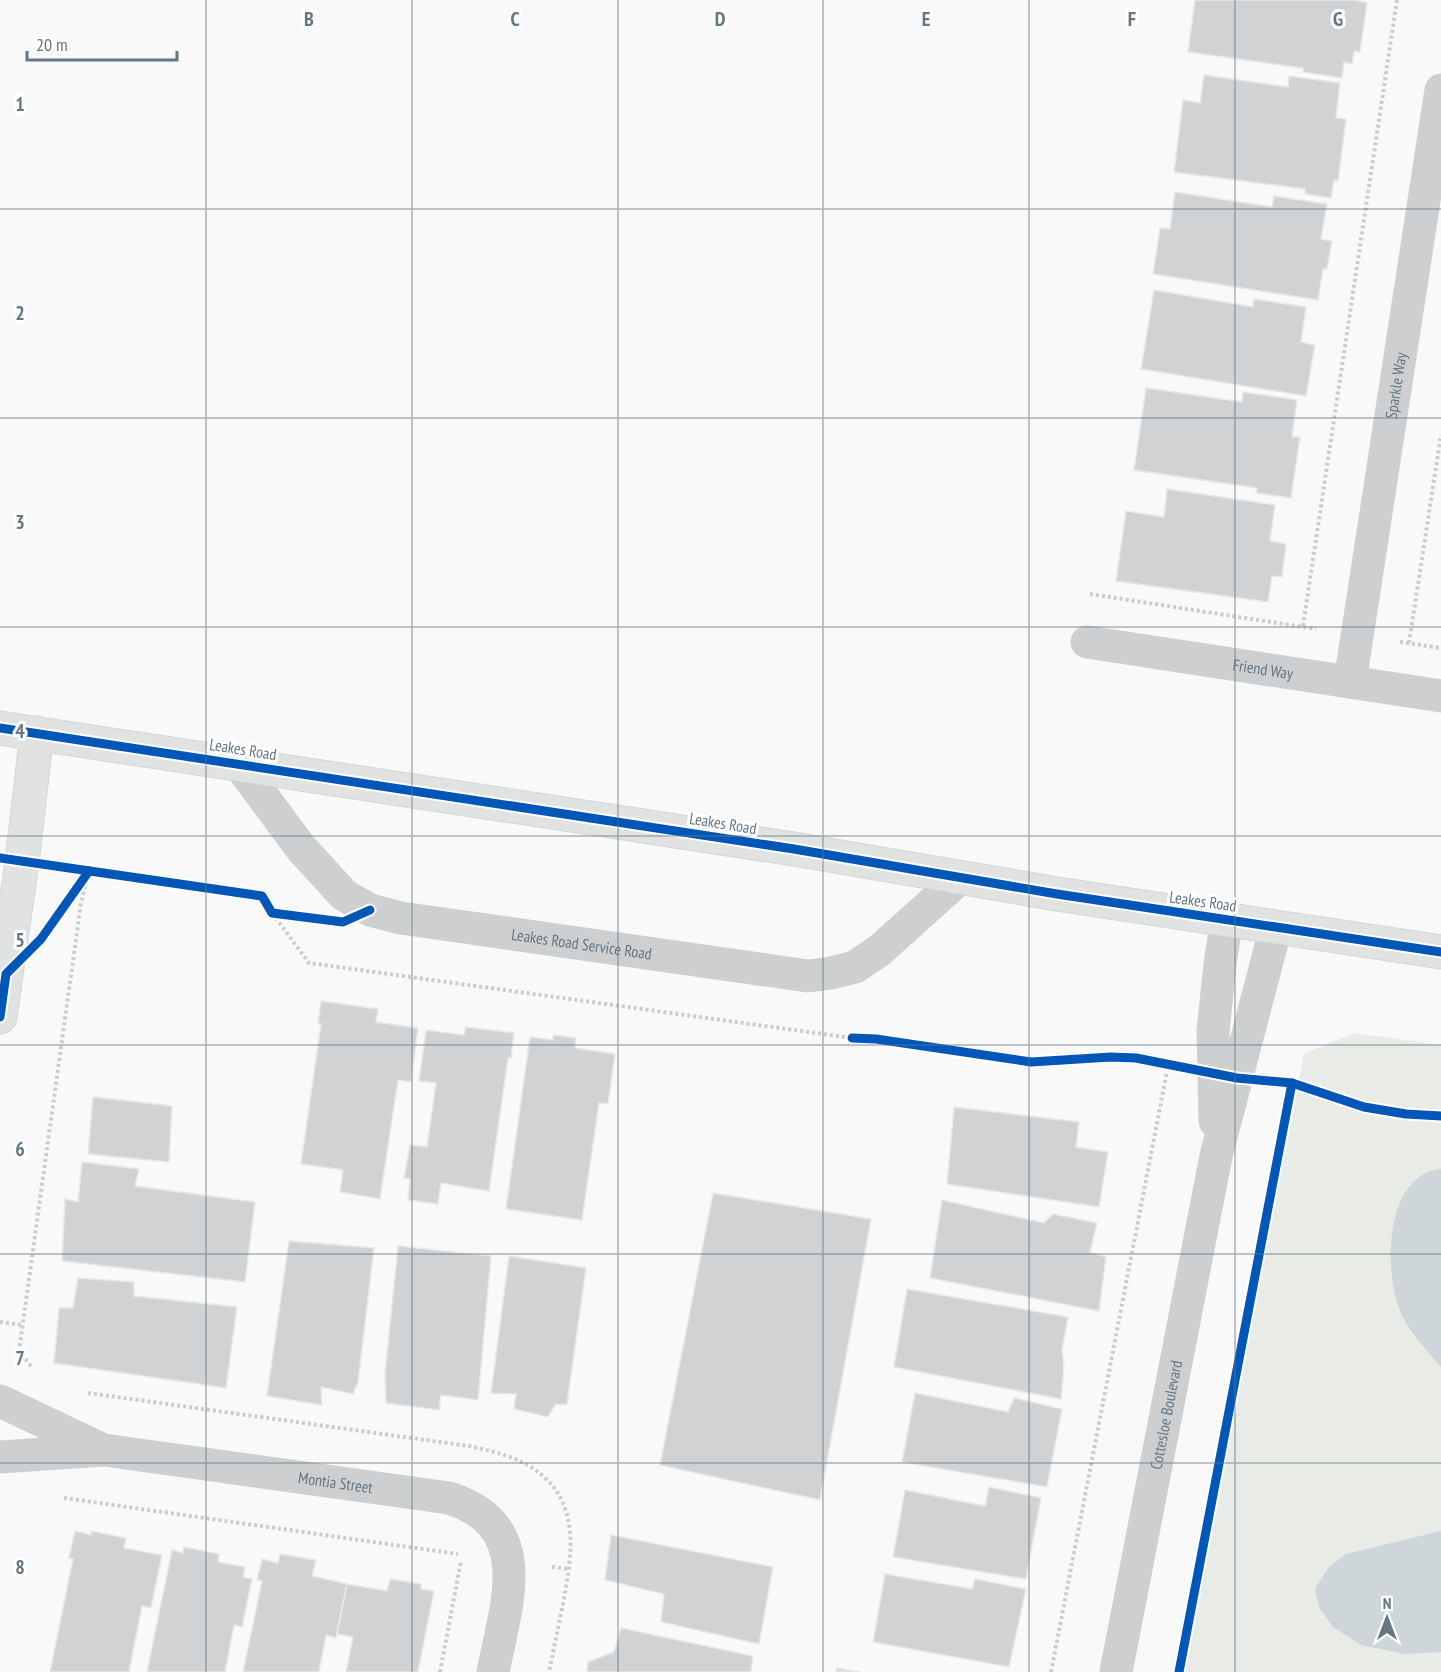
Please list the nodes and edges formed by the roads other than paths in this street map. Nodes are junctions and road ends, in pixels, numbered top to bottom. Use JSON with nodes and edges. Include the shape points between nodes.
{"nodes":[{"id":1,"x":1441,"y":90,"type":"edge"},
{"id":2,"x":1087,"y":642,"type":"dead end"},
{"id":3,"x":1350,"y":682,"type":"junction"},
{"id":4,"x":1441,"y":696,"type":"edge"},
{"id":5,"x":0,"y":728,"type":"edge"},
{"id":6,"x":37,"y":733,"type":"junction"},
{"id":7,"x":238,"y":763,"type":"junction"},
{"id":8,"x":959,"y":879,"type":"junction"},
{"id":9,"x":1227,"y":919,"type":"junction"},
{"id":10,"x":1276,"y":927,"type":"junction"},
{"id":11,"x":1441,"y":952,"type":"edge"},
{"id":12,"x":0,"y":1017,"type":"edge"},
{"id":13,"x":1216,"y":1156,"type":"junction"},
{"id":14,"x":0,"y":1401,"type":"edge"},
{"id":15,"x":104,"y":1450,"type":"junction"},
{"id":16,"x":0,"y":1457,"type":"edge"},
{"id":17,"x":493,"y":1672,"type":"edge"},
{"id":18,"x":1116,"y":1672,"type":"edge"}],
"edges":[{"from":1,"to":3,"type":"street","name":"Sparkle Way"},
{"from":2,"to":3,"type":"street","name":"Friend Way"},
{"from":3,"to":4,"type":"street","name":"Friend Way"},
{"from":5,"to":6,"type":"main road","name":"Leakes Road"},
{"from":6,"to":7,"type":"main road","name":"Leakes Road"},
{"from":6,"to":12,"type":"main road"},
{"from":7,"to":8,"type":"main road","name":"Leakes Road"},
{"from":7,"to":8,"type":"street","name":"Leakes Road Service Road","via":[[301,848],[344,895],[370,910],[401,918],[808,976],[855,967],[880,950]]},
{"from":8,"to":9,"type":"main road","name":"Leakes Road"},
{"from":9,"to":10,"type":"main road","name":"Leakes Road"},
{"from":9,"to":13,"type":"street","name":"Cottesloe Boulevard","via":[[1213,1031]]},
{"from":10,"to":11,"type":"main road","name":"Leakes Road"},
{"from":10,"to":13,"type":"street","name":"Cottesloe Boulevard"},
{"from":13,"to":18,"type":"street","name":"Cottesloe Boulevard"},
{"from":14,"to":15,"type":"street","name":"Montia Street"},
{"from":15,"to":16,"type":"street","name":"Montia Street"},
{"from":15,"to":17,"type":"street","name":"Montia Street","via":[[449,1498],[468,1504],[496,1527],[506,1545],[510,1574]]}]}
